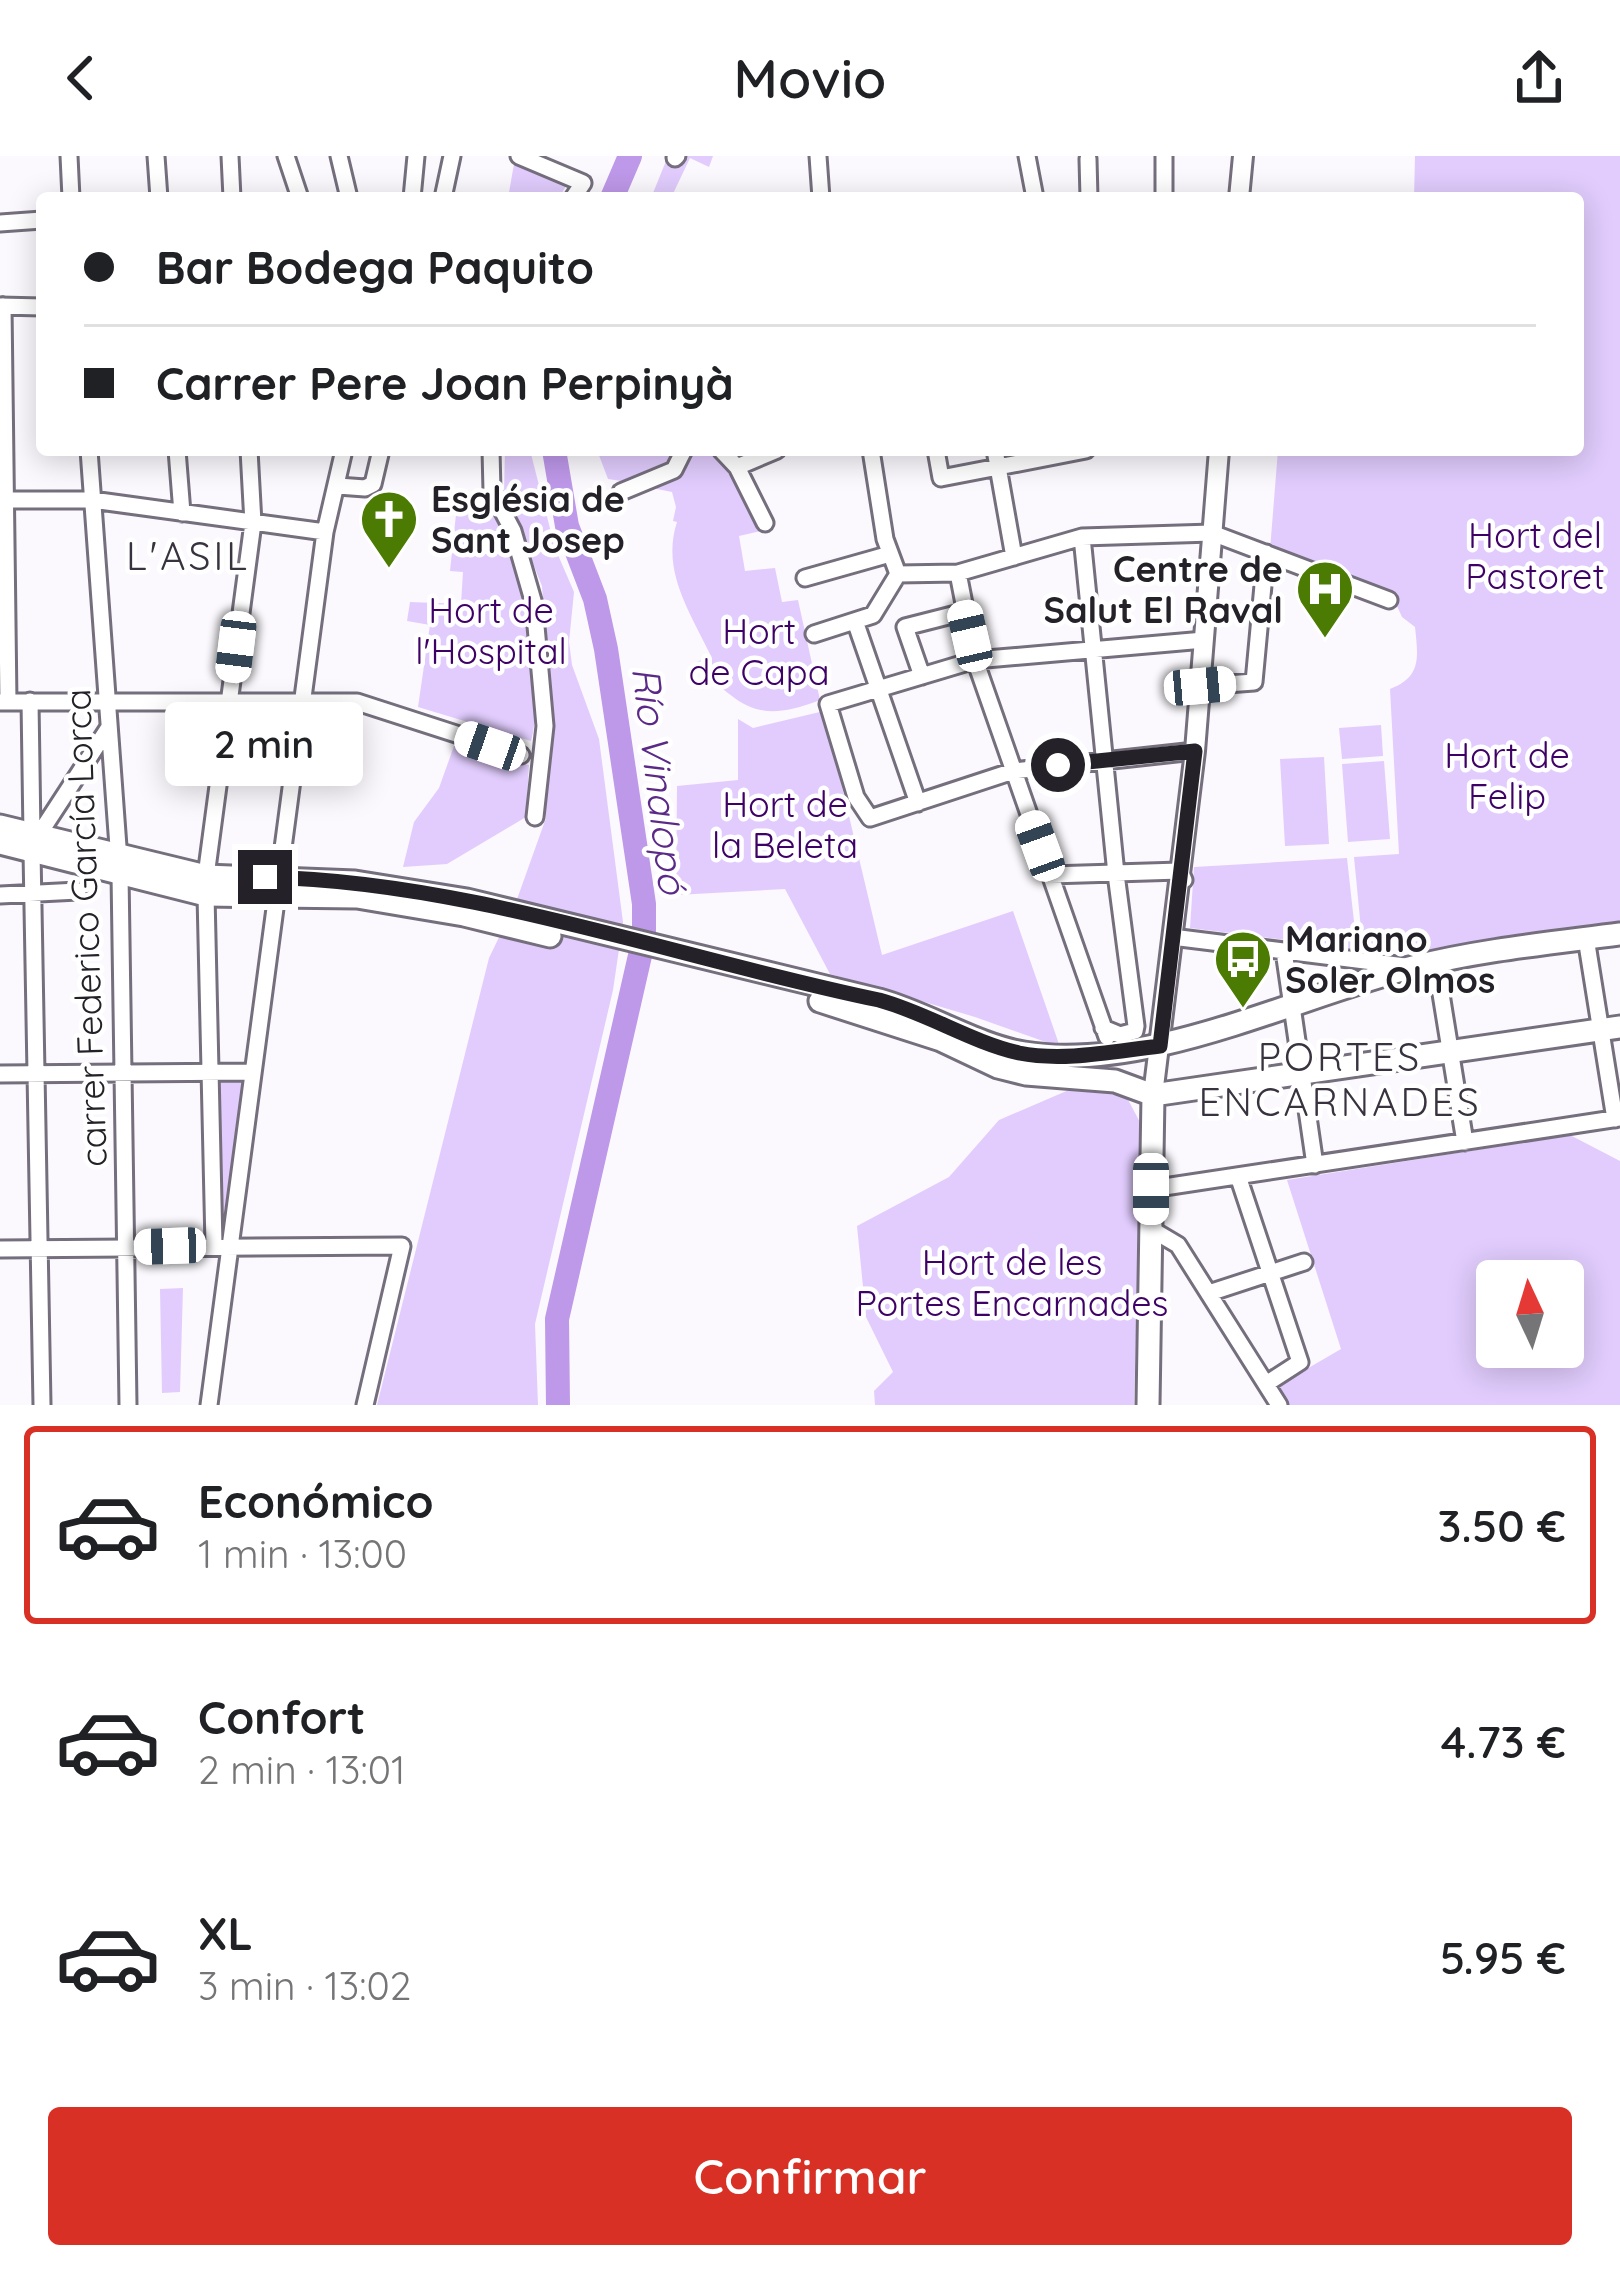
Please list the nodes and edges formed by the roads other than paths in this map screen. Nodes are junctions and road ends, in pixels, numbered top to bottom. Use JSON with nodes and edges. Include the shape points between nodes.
{"nodes":[{"id":1,"x":68,"y":156,"type":"edge"},
{"id":2,"x":156,"y":156,"type":"edge"},
{"id":3,"x":230,"y":156,"type":"edge"},
{"id":4,"x":286,"y":156,"type":"edge"},
{"id":5,"x":339,"y":156,"type":"edge"},
{"id":6,"x":416,"y":156,"type":"edge"},
{"id":7,"x":452,"y":156,"type":"edge"},
{"id":8,"x":520,"y":156,"type":"edge"},
{"id":9,"x":818,"y":156,"type":"edge"},
{"id":10,"x":1027,"y":156,"type":"edge"},
{"id":11,"x":1164,"y":156,"type":"edge"},
{"id":12,"x":1243,"y":156,"type":"edge"},
{"id":13,"x":1088,"y":159,"type":"dead end"},
{"id":14,"x":71,"y":192,"type":"edge"},
{"id":15,"x":159,"y":192,"type":"edge"},
{"id":16,"x":232,"y":192,"type":"edge"},
{"id":17,"x":298,"y":192,"type":"edge"},
{"id":18,"x":348,"y":192,"type":"edge"},
{"id":19,"x":414,"y":192,"type":"edge"},
{"id":20,"x":444,"y":192,"type":"edge"},
{"id":21,"x":577,"y":192,"type":"edge"},
{"id":22,"x":821,"y":192,"type":"edge"},
{"id":23,"x":1034,"y":192,"type":"edge"},
{"id":24,"x":1089,"y":192,"type":"edge"},
{"id":25,"x":1164,"y":192,"type":"edge"},
{"id":26,"x":1240,"y":192,"type":"edge"},
{"id":27,"x":36,"y":220,"type":"edge"},
{"id":28,"x":0,"y":223,"type":"edge"},
{"id":29,"x":2,"y":306,"type":"edge"},
{"id":30,"x":36,"y":307,"type":"edge"},
{"id":31,"x":89,"y":456,"type":"edge"},
{"id":32,"x":178,"y":456,"type":"edge"},
{"id":33,"x":249,"y":456,"type":"edge"},
{"id":34,"x":343,"y":456,"type":"edge"},
{"id":35,"x":380,"y":456,"type":"edge"},
{"id":36,"x":491,"y":456,"type":"edge"},
{"id":37,"x":681,"y":456,"type":"edge"},
{"id":38,"x":727,"y":456,"type":"edge"},
{"id":39,"x":762,"y":456,"type":"edge"},
{"id":40,"x":872,"y":456,"type":"edge"},
{"id":41,"x":937,"y":456,"type":"edge"},
{"id":42,"x":1219,"y":456,"type":"edge"},
{"id":43,"x":997,"y":459,"type":"edge"},
{"id":44,"x":737,"y":467,"type":"junction"},
{"id":45,"x":338,"y":486,"type":"junction"},
{"id":46,"x":621,"y":492,"type":"dead end"},
{"id":47,"x":3,"y":500,"type":"edge"},
{"id":48,"x":92,"y":500,"type":"junction"},
{"id":49,"x":182,"y":513,"type":"junction"},
{"id":50,"x":254,"y":523,"type":"junction"},
{"id":51,"x":765,"y":523,"type":"dead end"},
{"id":52,"x":325,"y":532,"type":"junction"},
{"id":53,"x":1212,"y":533,"type":"junction"},
{"id":54,"x":1082,"y":537,"type":"junction"},
{"id":55,"x":1266,"y":553,"type":"junction"},
{"id":56,"x":890,"y":554,"type":"junction"},
{"id":57,"x":1014,"y":556,"type":"junction"},
{"id":58,"x":958,"y":572,"type":"junction"},
{"id":59,"x":898,"y":574,"type":"junction"},
{"id":60,"x":805,"y":578,"type":"dead end"},
{"id":61,"x":1389,"y":600,"type":"dead end"},
{"id":62,"x":964,"y":612,"type":"junction"},
{"id":63,"x":855,"y":621,"type":"junction"},
{"id":64,"x":814,"y":634,"type":"dead end"},
{"id":65,"x":1204,"y":640,"type":"junction"},
{"id":66,"x":1094,"y":650,"type":"junction"},
{"id":67,"x":975,"y":660,"type":"junction"},
{"id":68,"x":922,"y":676,"type":"junction"},
{"id":69,"x":1200,"y":686,"type":"junction"},
{"id":70,"x":879,"y":689,"type":"junction"},
{"id":71,"x":4,"y":701,"type":"edge"},
{"id":72,"x":30,"y":701,"type":"junction"},
{"id":73,"x":107,"y":702,"type":"junction"},
{"id":74,"x":229,"y":702,"type":"junction"},
{"id":75,"x":302,"y":702,"type":"junction"},
{"id":76,"x":109,"y":727,"type":"junction"},
{"id":77,"x":1195,"y":751,"type":"junction"},
{"id":78,"x":521,"y":755,"type":"dead end"},
{"id":79,"x":1104,"y":760,"type":"junction"},
{"id":80,"x":1013,"y":771,"type":"junction"},
{"id":81,"x":918,"y":803,"type":"junction"},
{"id":82,"x":535,"y":818,"type":"dead end"},
{"id":83,"x":0,"y":826,"type":"edge"},
{"id":84,"x":34,"y":841,"type":"junction"},
{"id":85,"x":0,"y":843,"type":"edge"},
{"id":86,"x":119,"y":865,"type":"junction"},
{"id":87,"x":1180,"y":871,"type":"junction"},
{"id":88,"x":1116,"y":874,"type":"junction"},
{"id":89,"x":1050,"y":875,"type":"junction"},
{"id":90,"x":206,"y":885,"type":"junction"},
{"id":91,"x":277,"y":887,"type":"junction"},
{"id":92,"x":78,"y":891,"type":"dead end"},
{"id":93,"x":33,"y":893,"type":"junction"},
{"id":94,"x":0,"y":895,"type":"edge"},
{"id":95,"x":1620,"y":934,"type":"edge"},
{"id":96,"x":1172,"y":938,"type":"junction"},
{"id":97,"x":1586,"y":938,"type":"junction"},
{"id":98,"x":1196,"y":940,"type":"junction"},
{"id":99,"x":1284,"y":952,"type":"junction"},
{"id":100,"x":1425,"y":965,"type":"junction"},
{"id":101,"x":810,"y":992,"type":"junction"},
{"id":102,"x":1292,"y":1006,"type":"junction"},
{"id":103,"x":1103,"y":1028,"type":"junction"},
{"id":104,"x":1610,"y":1028,"type":"edge"},
{"id":105,"x":1160,"y":1046,"type":"junction"},
{"id":106,"x":1124,"y":1050,"type":"junction"},
{"id":107,"x":1451,"y":1052,"type":"junction"},
{"id":108,"x":251,"y":1072,"type":"junction"},
{"id":109,"x":123,"y":1073,"type":"junction"},
{"id":110,"x":209,"y":1073,"type":"junction"},
{"id":111,"x":0,"y":1074,"type":"edge"},
{"id":112,"x":36,"y":1074,"type":"junction"},
{"id":113,"x":1302,"y":1074,"type":"junction"},
{"id":114,"x":1115,"y":1082,"type":"junction"},
{"id":115,"x":1154,"y":1095,"type":"junction"},
{"id":116,"x":1617,"y":1119,"type":"edge"},
{"id":117,"x":1465,"y":1142,"type":"junction"},
{"id":118,"x":1315,"y":1165,"type":"junction"},
{"id":119,"x":1238,"y":1176,"type":"junction"},
{"id":120,"x":1151,"y":1189,"type":"junction"},
{"id":121,"x":1151,"y":1229,"type":"junction"},
{"id":122,"x":221,"y":1245,"type":"junction"},
{"id":123,"x":126,"y":1247,"type":"junction"},
{"id":124,"x":0,"y":1249,"type":"edge"},
{"id":125,"x":39,"y":1249,"type":"junction"},
{"id":126,"x":1304,"y":1262,"type":"dead end"},
{"id":127,"x":1270,"y":1273,"type":"junction"},
{"id":128,"x":1209,"y":1293,"type":"junction"},
{"id":129,"x":1266,"y":1384,"type":"junction"},
{"id":130,"x":42,"y":1405,"type":"edge"},
{"id":131,"x":128,"y":1405,"type":"edge"},
{"id":132,"x":209,"y":1405,"type":"edge"},
{"id":133,"x":365,"y":1405,"type":"edge"},
{"id":134,"x":1148,"y":1405,"type":"edge"},
{"id":135,"x":1279,"y":1405,"type":"edge"}],
"edges":[{"from":1,"to":14,"type":"street"},
{"from":2,"to":15,"type":"street"},
{"from":3,"to":16,"type":"street"},
{"from":4,"to":17,"type":"street"},
{"from":5,"to":18,"type":"street"},
{"from":6,"to":19,"type":"street"},
{"from":7,"to":20,"type":"street"},
{"from":8,"to":21,"type":"street","via":[[584,183]]},
{"from":9,"to":22,"type":"street"},
{"from":10,"to":23,"type":"street"},
{"from":11,"to":25,"type":"street"},
{"from":12,"to":26,"type":"street"},
{"from":13,"to":24,"type":"street"},
{"from":27,"to":28,"type":"street"},
{"from":29,"to":30,"type":"street"},
{"from":29,"to":47,"type":"street"},
{"from":31,"to":48,"type":"street","name":"carrer Federico García Lorca"},
{"from":32,"to":49,"type":"street"},
{"from":33,"to":50,"type":"street"},
{"from":34,"to":45,"type":"street"},
{"from":35,"to":45,"type":"street","via":[[373,484]]},
{"from":36,"to":82,"type":"street","via":[[491,491],[513,531],[534,604],[544,726]]},
{"from":37,"to":46,"type":"street","via":[[674,470]]},
{"from":38,"to":44,"type":"street"},
{"from":39,"to":44,"type":"street"},
{"from":40,"to":56,"type":"street"},
{"from":41,"to":43,"type":"street","via":[[941,478]]},
{"from":42,"to":53,"type":"street"},
{"from":43,"to":57,"type":"street"},
{"from":44,"to":51,"type":"street"},
{"from":45,"to":52,"type":"street"},
{"from":47,"to":48,"type":"street"},
{"from":47,"to":71,"type":"street"},
{"from":48,"to":49,"type":"street"},
{"from":48,"to":73,"type":"street","name":"carrer Federico García Lorca"},
{"from":49,"to":50,"type":"street"},
{"from":50,"to":52,"type":"street"},
{"from":50,"to":74,"type":"street"},
{"from":52,"to":75,"type":"street"},
{"from":53,"to":54,"type":"street"},
{"from":53,"to":55,"type":"street"},
{"from":53,"to":65,"type":"street"},
{"from":54,"to":57,"type":"street"},
{"from":54,"to":66,"type":"street"},
{"from":55,"to":61,"type":"street"},
{"from":55,"to":69,"type":"street","via":[[1254,682]]},
{"from":56,"to":59,"type":"street"},
{"from":56,"to":60,"type":"street"},
{"from":57,"to":58,"type":"street"},
{"from":58,"to":59,"type":"street"},
{"from":58,"to":62,"type":"street"},
{"from":59,"to":63,"type":"street","via":[[873,614]]},
{"from":62,"to":67,"type":"street"},
{"from":62,"to":68,"type":"street","via":[[905,627]]},
{"from":63,"to":64,"type":"street"},
{"from":63,"to":70,"type":"street"},
{"from":65,"to":66,"type":"street"},
{"from":65,"to":69,"type":"street"},
{"from":66,"to":67,"type":"street"},
{"from":66,"to":79,"type":"street"},
{"from":67,"to":68,"type":"street"},
{"from":67,"to":80,"type":"street"},
{"from":68,"to":70,"type":"street"},
{"from":69,"to":77,"type":"street"},
{"from":70,"to":81,"type":"street"},
{"from":70,"to":81,"type":"street","via":[[828,704],[856,797],[870,818]]},
{"from":71,"to":72,"type":"street"},
{"from":72,"to":73,"type":"street"},
{"from":72,"to":84,"type":"street"},
{"from":73,"to":74,"type":"street"},
{"from":73,"to":76,"type":"street","name":"carrer Federico García Lorca"},
{"from":74,"to":75,"type":"street"},
{"from":74,"to":90,"type":"street"},
{"from":75,"to":78,"type":"street","via":[[357,702]]},
{"from":75,"to":91,"type":"street"},
{"from":76,"to":84,"type":"street"},
{"from":76,"to":86,"type":"street","name":"carrer Federico García Lorca"},
{"from":77,"to":79,"type":"street"},
{"from":77,"to":87,"type":"street"},
{"from":79,"to":80,"type":"street"},
{"from":79,"to":88,"type":"street"},
{"from":80,"to":81,"type":"street"},
{"from":80,"to":89,"type":"street"},
{"from":83,"to":84,"type":"main road"},
{"from":84,"to":85,"type":"main road"},
{"from":84,"to":86,"type":"main road"},
{"from":84,"to":93,"type":"street"},
{"from":86,"to":90,"type":"main road"},
{"from":86,"to":109,"type":"street","name":"carrer Federico García Lorca"},
{"from":87,"to":88,"type":"street"},
{"from":87,"to":96,"type":"street"},
{"from":87,"to":98,"type":"street","via":[[1182,926]]},
{"from":88,"to":89,"type":"street"},
{"from":88,"to":103,"type":"street","via":[[1136,1026],[1120,1035]]},
{"from":89,"to":103,"type":"street"},
{"from":90,"to":91,"type":"main road"},
{"from":90,"to":110,"type":"street"},
{"from":91,"to":101,"type":"main road","via":[[465,908]]},
{"from":91,"to":108,"type":"street"},
{"from":92,"to":93,"type":"street"},
{"from":93,"to":94,"type":"street"},
{"from":93,"to":112,"type":"street"},
{"from":95,"to":97,"type":"main road"},
{"from":96,"to":98,"type":"street"},
{"from":96,"to":105,"type":"street"},
{"from":97,"to":100,"type":"main road"},
{"from":97,"to":104,"type":"street"},
{"from":98,"to":99,"type":"street"},
{"from":99,"to":100,"type":"street"},
{"from":99,"to":102,"type":"street"},
{"from":100,"to":102,"type":"main road"},
{"from":100,"to":107,"type":"street"},
{"from":101,"to":106,"type":"main road","via":[[916,1010],[1022,1053]]},
{"from":101,"to":114,"type":"main road","via":[[998,1067]]},
{"from":102,"to":105,"type":"main road"},
{"from":102,"to":113,"type":"street"},
{"from":103,"to":106,"type":"street"},
{"from":104,"to":107,"type":"main road"},
{"from":104,"to":116,"type":"street"},
{"from":105,"to":106,"type":"main road"},
{"from":105,"to":115,"type":"street"},
{"from":106,"to":114,"type":"main road"},
{"from":107,"to":113,"type":"main road"},
{"from":107,"to":117,"type":"street"},
{"from":108,"to":110,"type":"street"},
{"from":108,"to":122,"type":"street"},
{"from":109,"to":110,"type":"street"},
{"from":109,"to":112,"type":"street"},
{"from":109,"to":123,"type":"street","name":"carrer Federico García Lorca"},
{"from":110,"to":122,"type":"street"},
{"from":111,"to":112,"type":"street"},
{"from":112,"to":125,"type":"street"},
{"from":113,"to":115,"type":"main road"},
{"from":113,"to":118,"type":"street"},
{"from":114,"to":115,"type":"main road"},
{"from":115,"to":120,"type":"main road"},
{"from":116,"to":117,"type":"street"},
{"from":117,"to":118,"type":"street"},
{"from":118,"to":119,"type":"street"},
{"from":119,"to":120,"type":"street"},
{"from":119,"to":127,"type":"street"},
{"from":120,"to":121,"type":"main road"},
{"from":121,"to":128,"type":"street","via":[[1178,1245]]},
{"from":121,"to":134,"type":"main road"},
{"from":122,"to":123,"type":"street"},
{"from":122,"to":132,"type":"street"},
{"from":122,"to":133,"type":"street","via":[[402,1246]]},
{"from":123,"to":125,"type":"street"},
{"from":123,"to":131,"type":"street","name":"carrer Federico García Lorca"},
{"from":124,"to":125,"type":"street"},
{"from":125,"to":130,"type":"street"},
{"from":126,"to":127,"type":"street"},
{"from":127,"to":128,"type":"street"},
{"from":127,"to":129,"type":"street","via":[[1300,1362]]},
{"from":128,"to":129,"type":"street"},
{"from":129,"to":135,"type":"street"}]}
